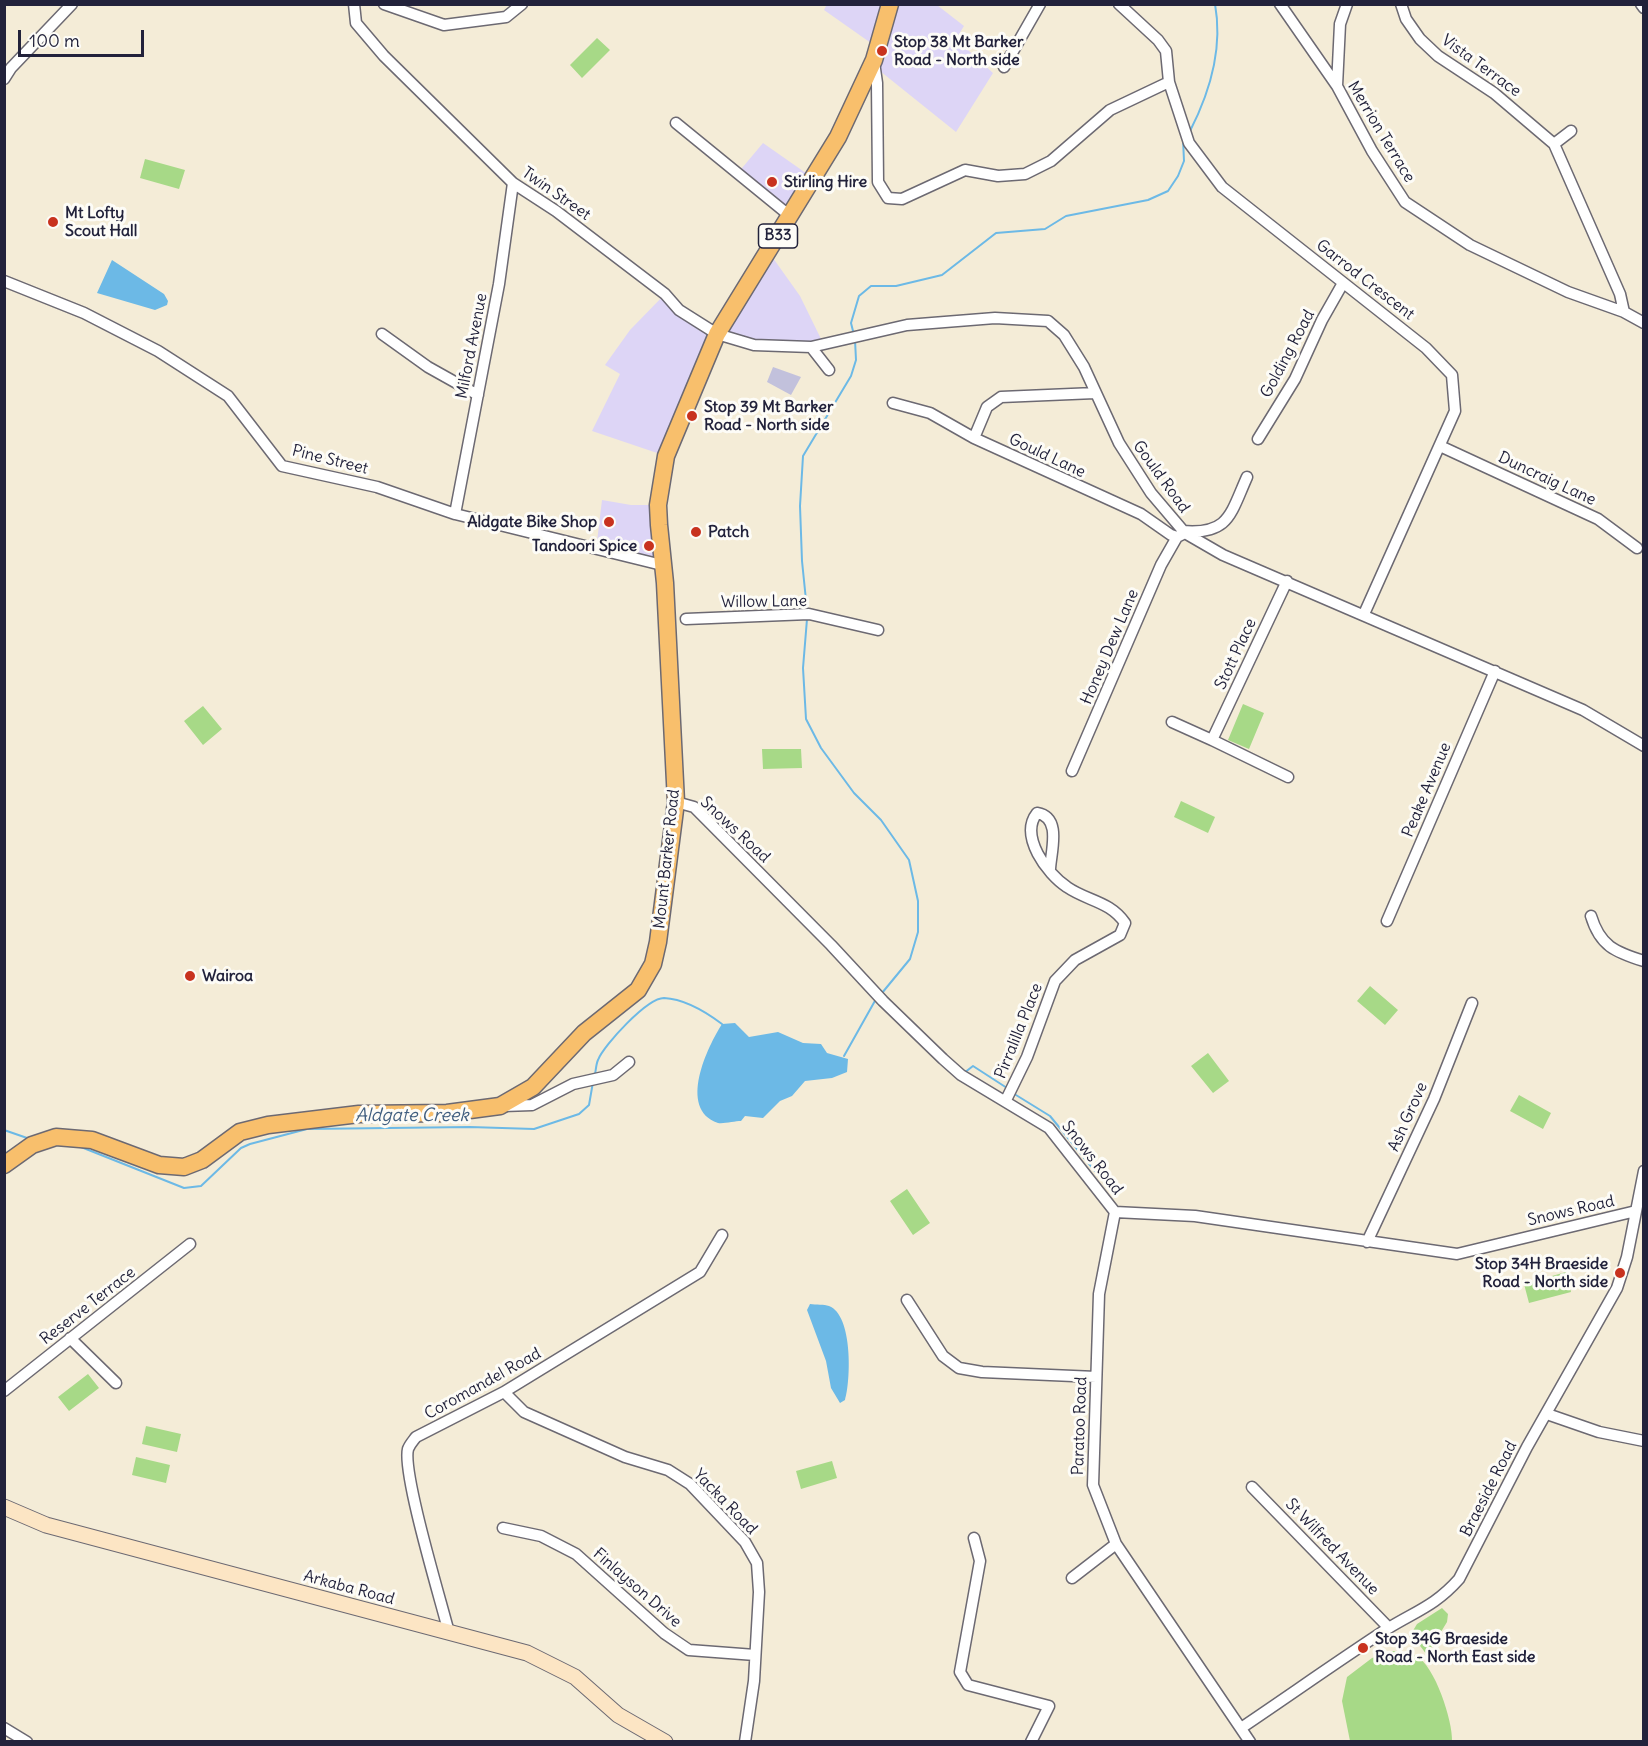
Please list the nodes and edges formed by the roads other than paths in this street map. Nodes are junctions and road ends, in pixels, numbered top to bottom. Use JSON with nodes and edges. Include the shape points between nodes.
{"nodes":[{"id":1,"x":72,"y":4,"type":"edge"},
{"id":2,"x":354,"y":4,"type":"edge"},
{"id":3,"x":384,"y":4,"type":"edge"},
{"id":4,"x":522,"y":4,"type":"edge"},
{"id":5,"x":890,"y":4,"type":"edge"},
{"id":6,"x":1040,"y":4,"type":"edge"},
{"id":7,"x":1119,"y":4,"type":"edge"},
{"id":8,"x":1280,"y":4,"type":"edge"},
{"id":9,"x":1347,"y":4,"type":"edge"},
{"id":10,"x":1401,"y":4,"type":"edge"},
{"id":11,"x":1641,"y":4,"type":"edge"},
{"id":12,"x":1644,"y":8,"type":"edge"},
{"id":13,"x":873,"y":60,"type":"junction"},
{"id":14,"x":1004,"y":67,"type":"dead end"},
{"id":15,"x":4,"y":79,"type":"edge"},
{"id":16,"x":1169,"y":82,"type":"junction"},
{"id":17,"x":1337,"y":86,"type":"junction"},
{"id":18,"x":676,"y":123,"type":"dead end"},
{"id":19,"x":1571,"y":131,"type":"dead end"},
{"id":20,"x":1554,"y":144,"type":"junction"},
{"id":21,"x":513,"y":183,"type":"junction"},
{"id":22,"x":790,"y":216,"type":"junction"},
{"id":23,"x":4,"y":281,"type":"edge"},
{"id":24,"x":1343,"y":283,"type":"junction"},
{"id":25,"x":1624,"y":312,"type":"junction"},
{"id":26,"x":1644,"y":323,"type":"edge"},
{"id":27,"x":382,"y":334,"type":"dead end"},
{"id":28,"x":717,"y":334,"type":"junction"},
{"id":29,"x":811,"y":347,"type":"junction"},
{"id":30,"x":830,"y":370,"type":"dead end"},
{"id":31,"x":1095,"y":393,"type":"junction"},
{"id":32,"x":477,"y":395,"type":"junction"},
{"id":33,"x":893,"y":403,"type":"dead end"},
{"id":34,"x":974,"y":438,"type":"junction"},
{"id":35,"x":1258,"y":439,"type":"dead end"},
{"id":36,"x":1440,"y":447,"type":"junction"},
{"id":37,"x":1247,"y":477,"type":"dead end"},
{"id":38,"x":455,"y":514,"type":"junction"},
{"id":39,"x":1181,"y":534,"type":"junction"},
{"id":40,"x":1637,"y":548,"type":"dead end"},
{"id":41,"x":662,"y":565,"type":"junction"},
{"id":42,"x":1287,"y":581,"type":"junction"},
{"id":43,"x":1364,"y":614,"type":"junction"},
{"id":44,"x":686,"y":619,"type":"dead end"},
{"id":45,"x":878,"y":630,"type":"dead end"},
{"id":46,"x":1495,"y":671,"type":"junction"},
{"id":47,"x":1172,"y":722,"type":"dead end"},
{"id":48,"x":1212,"y":740,"type":"junction"},
{"id":49,"x":1644,"y":746,"type":"edge"},
{"id":50,"x":1072,"y":771,"type":"dead end"},
{"id":51,"x":1288,"y":777,"type":"dead end"},
{"id":52,"x":676,"y":802,"type":"junction"},
{"id":53,"x":1050,"y":869,"type":"dead end"},
{"id":54,"x":1591,"y":916,"type":"dead end"},
{"id":55,"x":1387,"y":921,"type":"dead end"},
{"id":56,"x":1644,"y":961,"type":"edge"},
{"id":57,"x":1473,"y":1003,"type":"dead end"},
{"id":58,"x":629,"y":1062,"type":"dead end"},
{"id":59,"x":1006,"y":1100,"type":"junction"},
{"id":60,"x":500,"y":1106,"type":"junction"},
{"id":61,"x":4,"y":1165,"type":"edge"},
{"id":62,"x":1644,"y":1171,"type":"edge"},
{"id":63,"x":1115,"y":1212,"type":"junction"},
{"id":64,"x":1636,"y":1212,"type":"junction"},
{"id":65,"x":722,"y":1235,"type":"dead end"},
{"id":66,"x":1367,"y":1242,"type":"junction"},
{"id":67,"x":190,"y":1244,"type":"dead end"},
{"id":68,"x":907,"y":1300,"type":"dead end"},
{"id":69,"x":70,"y":1338,"type":"junction"},
{"id":70,"x":1096,"y":1377,"type":"junction"},
{"id":71,"x":116,"y":1383,"type":"dead end"},
{"id":72,"x":4,"y":1391,"type":"edge"},
{"id":73,"x":504,"y":1392,"type":"junction"},
{"id":74,"x":1547,"y":1414,"type":"junction"},
{"id":75,"x":1644,"y":1441,"type":"edge"},
{"id":76,"x":1252,"y":1487,"type":"dead end"},
{"id":77,"x":4,"y":1507,"type":"edge"},
{"id":78,"x":503,"y":1528,"type":"dead end"},
{"id":79,"x":974,"y":1538,"type":"dead end"},
{"id":80,"x":1116,"y":1544,"type":"junction"},
{"id":81,"x":1072,"y":1578,"type":"dead end"},
{"id":82,"x":1389,"y":1628,"type":"junction"},
{"id":83,"x":449,"y":1633,"type":"junction"},
{"id":84,"x":755,"y":1655,"type":"junction"},
{"id":85,"x":4,"y":1728,"type":"edge"},
{"id":86,"x":1241,"y":1728,"type":"junction"},
{"id":87,"x":27,"y":1742,"type":"edge"},
{"id":88,"x":665,"y":1742,"type":"edge"},
{"id":89,"x":745,"y":1742,"type":"edge"},
{"id":90,"x":1031,"y":1742,"type":"edge"},
{"id":91,"x":1250,"y":1742,"type":"edge"}],
"edges":[{"from":1,"to":15,"type":"street"},
{"from":2,"to":21,"type":"street","name":"Twin Street","via":[[356,23],[384,56]]},
{"from":3,"to":4,"type":"street","via":[[444,25],[506,17]]},
{"from":5,"to":13,"type":"main road","name":"Mount Barker Road","number":"B33"},
{"from":6,"to":14,"type":"street"},
{"from":7,"to":16,"type":"street","name":"Garrod Crescent","via":[[1166,51]]},
{"from":8,"to":17,"type":"street","name":"Merrion Terrace"},
{"from":9,"to":17,"type":"street","via":[[1337,47]]},
{"from":10,"to":20,"type":"street","name":"Vista Terrace","via":[[1420,39],[1438,56],[1494,93]]},
{"from":11,"to":12,"type":"street"},
{"from":13,"to":16,"type":"street","via":[[877,83],[878,182],[888,198],[902,199],[965,170],[998,176],[1025,174],[1051,160],[1110,110]]},
{"from":13,"to":22,"type":"main road","name":"Mount Barker Road","number":"B33","via":[[838,137]]},
{"from":16,"to":24,"type":"street","name":"Garrod Crescent","via":[[1189,143],[1222,187]]},
{"from":17,"to":25,"type":"street","name":"Merrion Terrace","via":[[1405,202],[1470,244],[1568,292]]},
{"from":18,"to":22,"type":"street"},
{"from":19,"to":20,"type":"street"},
{"from":20,"to":25,"type":"street","name":"Vista Terrace","via":[[1620,294]]},
{"from":21,"to":28,"type":"street","name":"Twin Street","via":[[556,211],[664,294],[679,310]]},
{"from":21,"to":32,"type":"street","name":"Milford Avenue","via":[[499,284]]},
{"from":22,"to":28,"type":"main road","name":"Mount Barker Road","number":"B33"},
{"from":23,"to":38,"type":"street","name":"Pine Street","via":[[84,313],[158,351],[228,396],[282,465],[377,488]]},
{"from":24,"to":35,"type":"street","name":"Golding Road","via":[[1295,379]]},
{"from":24,"to":36,"type":"street","name":"Garrod Crescent","via":[[1426,348],[1452,375],[1455,411]]},
{"from":25,"to":26,"type":"street","name":"Merrion Terrace"},
{"from":27,"to":32,"type":"street"},
{"from":28,"to":29,"type":"street","name":"Gould Road","via":[[754,345]]},
{"from":28,"to":41,"type":"main road","name":"Mount Barker Road","number":"B33","via":[[666,456],[658,505]]},
{"from":29,"to":30,"type":"street"},
{"from":29,"to":31,"type":"street","name":"Gould Road","via":[[907,325],[995,318],[1048,321],[1064,335]]},
{"from":31,"to":34,"type":"street","via":[[1000,397],[987,407]]},
{"from":31,"to":39,"type":"street","name":"Gould Road","via":[[1119,443]]},
{"from":32,"to":38,"type":"street","name":"Milford Avenue"},
{"from":33,"to":34,"type":"street","name":"Gould Lane","via":[[930,413]]},
{"from":34,"to":39,"type":"street","name":"Gould Lane"},
{"from":36,"to":40,"type":"street","name":"Duncraig Lane","via":[[1598,519]]},
{"from":36,"to":43,"type":"street","name":"Garrod Crescent"},
{"from":37,"to":39,"type":"street","via":[[1226,521],[1213,531]]},
{"from":38,"to":41,"type":"street","name":"Pine Street"},
{"from":39,"to":42,"type":"street","name":"Gould Road"},
{"from":39,"to":50,"type":"street","name":"Honey Dew Lane","via":[[1161,565]]},
{"from":41,"to":52,"type":"main road","name":"Mount Barker Road","number":"B33"},
{"from":42,"to":43,"type":"street","name":"Gould Road"},
{"from":42,"to":48,"type":"street","name":"Stott Place"},
{"from":43,"to":46,"type":"street","name":"Gould Road"},
{"from":44,"to":45,"type":"street","name":"Willow Lane","via":[[805,614]]},
{"from":46,"to":49,"type":"street","name":"Gould Road","via":[[1583,710]]},
{"from":46,"to":55,"type":"street","name":"Peake Avenue"},
{"from":47,"to":48,"type":"street"},
{"from":48,"to":51,"type":"street"},
{"from":52,"to":59,"type":"street","name":"Snows Road","via":[[694,807],[883,1002],[962,1075]]},
{"from":52,"to":60,"type":"main road","name":"Mount Barker Road","number":"B33","via":[[658,942],[648,973],[638,990],[584,1033],[532,1087]]},
{"from":53,"to":59,"type":"street","name":"Pirralilla Place","via":[[1069,889],[1117,911],[1125,923],[1120,935],[1075,960],[1055,981],[1027,1058]]},
{"from":54,"to":56,"type":"street","via":[[1597,935],[1619,954]]},
{"from":57,"to":66,"type":"street","name":"Ash Grove"},
{"from":58,"to":60,"type":"street","via":[[613,1075],[573,1084],[532,1105]]},
{"from":59,"to":63,"type":"street","name":"Snows Road","via":[[1049,1128]]},
{"from":60,"to":61,"type":"main road","name":"Mount Barker Road","number":"B33","via":[[447,1113],[359,1114],[268,1125],[240,1132],[202,1160],[184,1167],[159,1165],[92,1140],[56,1137],[32,1145]]},
{"from":62,"to":64,"type":"street","name":"Braeside Road"},
{"from":63,"to":66,"type":"street","name":"Snows Road","via":[[1195,1216]]},
{"from":63,"to":70,"type":"street","name":"Paratoo Road","via":[[1099,1294]]},
{"from":64,"to":66,"type":"street","name":"Snows Road","via":[[1457,1254]]},
{"from":64,"to":74,"type":"street","name":"Braeside Road","via":[[1617,1288]]},
{"from":65,"to":73,"type":"street","name":"Coromandel Road","via":[[700,1272]]},
{"from":67,"to":69,"type":"street","name":"Reserve Terrace"},
{"from":68,"to":70,"type":"street","via":[[944,1356],[959,1368]]},
{"from":69,"to":71,"type":"street"},
{"from":69,"to":72,"type":"street","name":"Reserve Terrace"},
{"from":70,"to":80,"type":"street","name":"Paratoo Road","via":[[1093,1485]]},
{"from":73,"to":83,"type":"street","name":"Coromandel Road","via":[[416,1437],[408,1450],[410,1478]]},
{"from":73,"to":84,"type":"street","name":"Yacka Road","via":[[524,1412],[625,1457],[668,1470],[690,1484],[745,1542],[757,1563]]},
{"from":74,"to":75,"type":"street","via":[[1599,1432]]},
{"from":74,"to":82,"type":"street","name":"Braeside Road","via":[[1459,1579],[1424,1610]]},
{"from":76,"to":82,"type":"street","name":"St Wilfred Avenue"},
{"from":77,"to":83,"type":"street","name":"Arkaba Road","via":[[46,1525]]},
{"from":78,"to":84,"type":"street","name":"Finlayson Drive","via":[[541,1536],[576,1554],[664,1633],[689,1650]]},
{"from":79,"to":90,"type":"street","via":[[980,1561],[960,1672],[968,1685],[1048,1706]]},
{"from":80,"to":81,"type":"street"},
{"from":80,"to":86,"type":"street","name":"Paratoo Road"},
{"from":82,"to":86,"type":"street","name":"Braeside Road"},
{"from":83,"to":88,"type":"street","name":"Arkaba Road","via":[[537,1658],[575,1677],[618,1715]]},
{"from":84,"to":89,"type":"street","name":"Yacka Road"},
{"from":85,"to":87,"type":"street"},
{"from":86,"to":91,"type":"street","name":"Paratoo Road"}]}
